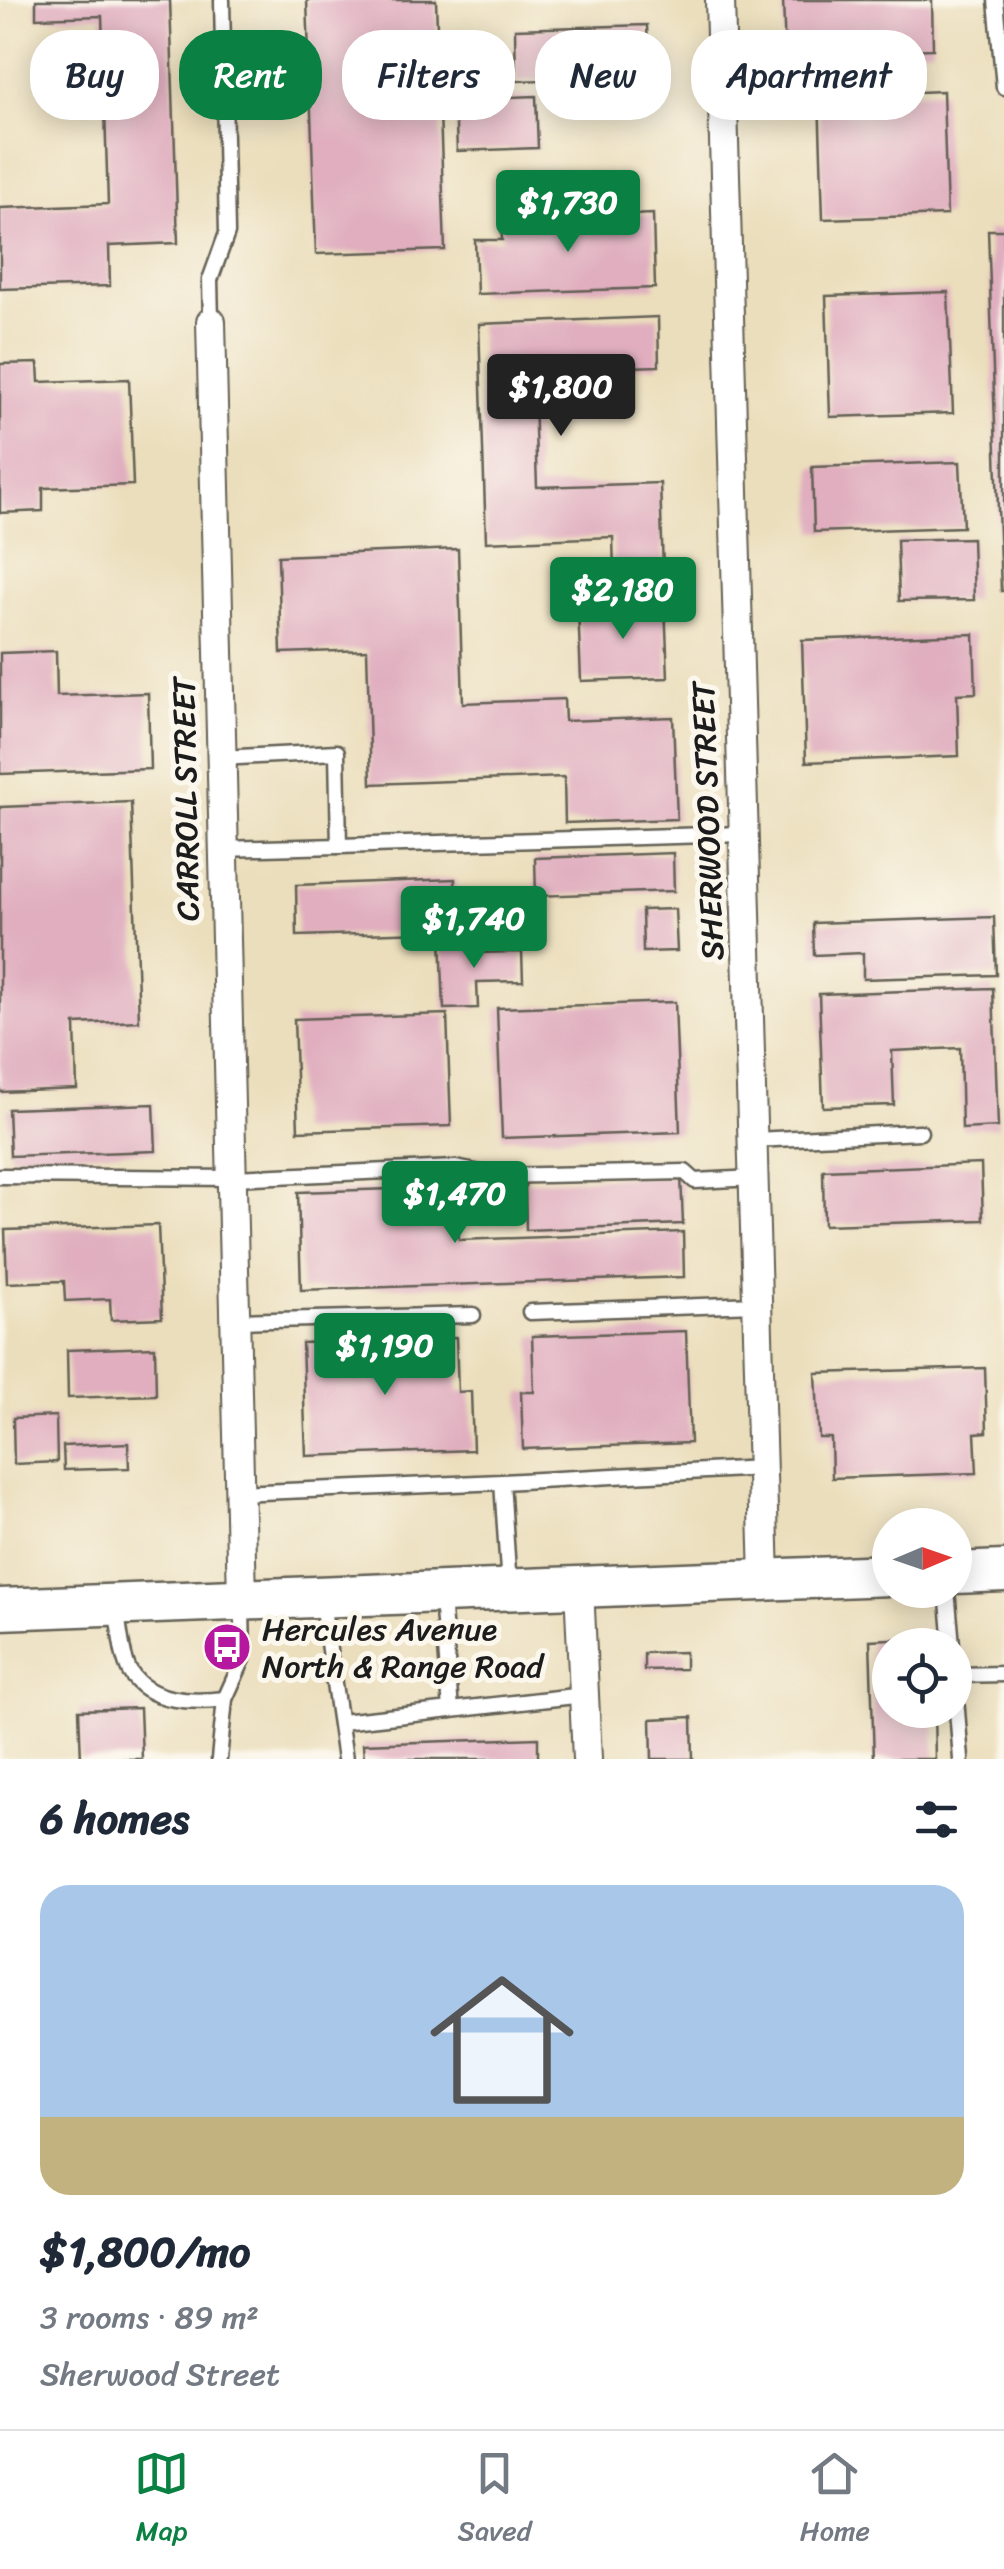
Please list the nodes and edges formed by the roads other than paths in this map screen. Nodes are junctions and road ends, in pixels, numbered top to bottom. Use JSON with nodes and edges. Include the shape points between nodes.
{"nodes":[{"id":1,"x":222,"y":0,"type":"edge"},
{"id":2,"x":720,"y":0,"type":"edge"},
{"id":3,"x":996,"y":0,"type":"edge"},
{"id":4,"x":1004,"y":87,"type":"edge"},
{"id":5,"x":211,"y":322,"type":"joint"},
{"id":6,"x":220,"y":758,"type":"junction"},
{"id":7,"x":744,"y":834,"type":"junction"},
{"id":8,"x":339,"y":846,"type":"junction"},
{"id":9,"x":222,"y":849,"type":"junction"},
{"id":10,"x":920,"y":1132,"type":"dead end"},
{"id":11,"x":754,"y":1140,"type":"junction"},
{"id":12,"x":0,"y":1176,"type":"edge"},
{"id":13,"x":233,"y":1178,"type":"junction"},
{"id":14,"x":755,"y":1178,"type":"junction"},
{"id":15,"x":757,"y":1304,"type":"junction"},
{"id":16,"x":530,"y":1312,"type":"dead end"},
{"id":17,"x":473,"y":1314,"type":"dead end"},
{"id":18,"x":235,"y":1321,"type":"junction"},
{"id":19,"x":762,"y":1468,"type":"junction"},
{"id":20,"x":502,"y":1482,"type":"junction"},
{"id":21,"x":239,"y":1493,"type":"junction"},
{"id":22,"x":1004,"y":1571,"type":"edge"},
{"id":23,"x":972,"y":1572,"type":"edge"},
{"id":24,"x":872,"y":1576,"type":"edge"},
{"id":25,"x":765,"y":1580,"type":"junction"},
{"id":26,"x":579,"y":1587,"type":"junction"},
{"id":27,"x":510,"y":1590,"type":"junction"},
{"id":28,"x":442,"y":1592,"type":"junction"},
{"id":29,"x":321,"y":1596,"type":"junction"},
{"id":30,"x":242,"y":1599,"type":"junction"},
{"id":31,"x":114,"y":1604,"type":"junction"},
{"id":32,"x":0,"y":1609,"type":"edge"},
{"id":33,"x":1004,"y":1674,"type":"edge"},
{"id":34,"x":972,"y":1675,"type":"edge"},
{"id":35,"x":584,"y":1696,"type":"junction"},
{"id":36,"x":225,"y":1700,"type":"junction"},
{"id":37,"x":451,"y":1710,"type":"junction"},
{"id":38,"x":342,"y":1722,"type":"junction"},
{"id":39,"x":958,"y":1728,"type":"edge"},
{"id":40,"x":218,"y":1759,"type":"edge"},
{"id":41,"x":345,"y":1759,"type":"edge"},
{"id":42,"x":587,"y":1759,"type":"edge"},
{"id":43,"x":961,"y":1759,"type":"edge"}],
"edges":[{"from":1,"to":5,"type":"lane","name":"CARROLL STREET","via":[[227,233],[210,280]]},
{"from":2,"to":7,"type":"street","name":"SHERWOOD STREET"},
{"from":3,"to":4,"type":"lane"},
{"from":5,"to":6,"type":"street","name":"CARROLL STREET"},
{"from":6,"to":8,"type":"lane","via":[[337,752]]},
{"from":6,"to":9,"type":"street","name":"CARROLL STREET"},
{"from":7,"to":8,"type":"lane"},
{"from":7,"to":11,"type":"street","name":"SHERWOOD STREET"},
{"from":8,"to":9,"type":"lane"},
{"from":9,"to":13,"type":"street","name":"CARROLL STREET"},
{"from":10,"to":11,"type":"lane"},
{"from":11,"to":14,"type":"street","name":"SHERWOOD STREET"},
{"from":12,"to":13,"type":"lane"},
{"from":13,"to":14,"type":"lane","via":[[455,1168],[497,1176],[686,1172],[694,1182]]},
{"from":13,"to":18,"type":"street","name":"CARROLL STREET"},
{"from":14,"to":15,"type":"street","name":"SHERWOOD STREET"},
{"from":15,"to":16,"type":"lane"},
{"from":15,"to":19,"type":"street","name":"SHERWOOD STREET"},
{"from":17,"to":18,"type":"lane"},
{"from":18,"to":21,"type":"street","name":"CARROLL STREET"},
{"from":19,"to":20,"type":"lane"},
{"from":19,"to":25,"type":"street","name":"SHERWOOD STREET"},
{"from":20,"to":21,"type":"lane"},
{"from":20,"to":27,"type":"lane"},
{"from":21,"to":30,"type":"street","name":"CARROLL STREET"},
{"from":22,"to":23,"type":"street"},
{"from":24,"to":25,"type":"street"},
{"from":25,"to":26,"type":"street"},
{"from":26,"to":27,"type":"street"},
{"from":26,"to":35,"type":"street"},
{"from":27,"to":28,"type":"street"},
{"from":28,"to":29,"type":"street"},
{"from":28,"to":37,"type":"lane"},
{"from":29,"to":30,"type":"street"},
{"from":29,"to":38,"type":"lane"},
{"from":30,"to":31,"type":"street"},
{"from":30,"to":36,"type":"lane","via":[[243,1659]]},
{"from":31,"to":32,"type":"street"},
{"from":31,"to":36,"type":"lane","via":[[130,1672],[152,1692],[193,1703]]},
{"from":33,"to":34,"type":"lane"},
{"from":35,"to":37,"type":"lane"},
{"from":35,"to":42,"type":"street"},
{"from":36,"to":40,"type":"lane"},
{"from":37,"to":38,"type":"lane"},
{"from":38,"to":41,"type":"lane"},
{"from":39,"to":43,"type":"lane"}]}
